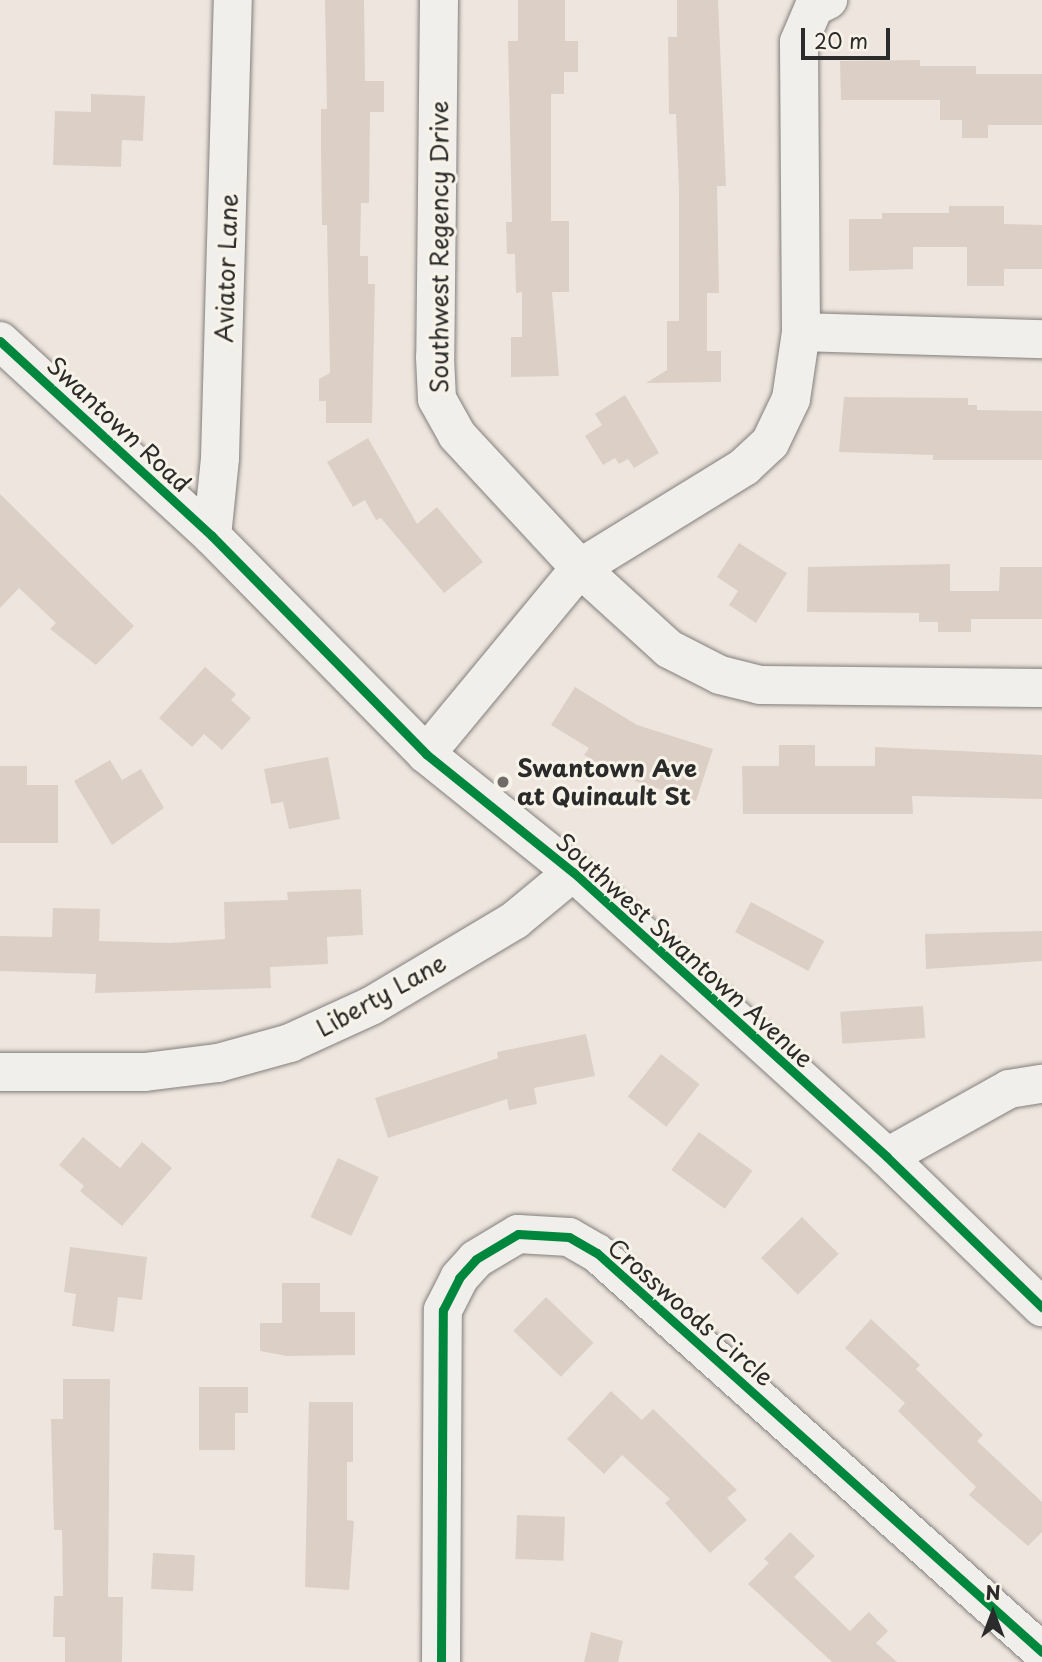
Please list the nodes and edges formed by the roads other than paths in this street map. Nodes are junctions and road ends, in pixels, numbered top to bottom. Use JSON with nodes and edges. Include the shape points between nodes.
{"nodes":[{"id":1,"x":233,"y":0,"type":"edge"},
{"id":2,"x":439,"y":0,"type":"edge"},
{"id":3,"x":828,"y":0,"type":"edge"},
{"id":4,"x":801,"y":332,"type":"junction"},
{"id":5,"x":1042,"y":339,"type":"edge"},
{"id":6,"x":0,"y":341,"type":"edge"},
{"id":7,"x":212,"y":536,"type":"junction"},
{"id":8,"x":580,"y":568,"type":"junction"},
{"id":9,"x":1042,"y":688,"type":"edge"},
{"id":10,"x":426,"y":754,"type":"junction"},
{"id":11,"x":572,"y":872,"type":"junction"},
{"id":12,"x":0,"y":1072,"type":"edge"},
{"id":13,"x":1042,"y":1084,"type":"edge"},
{"id":14,"x":887,"y":1157,"type":"junction"},
{"id":15,"x":1042,"y":1307,"type":"edge"},
{"id":16,"x":1042,"y":1652,"type":"edge"},
{"id":17,"x":441,"y":1662,"type":"edge"}],
"edges":[{"from":1,"to":7,"type":"street","name":"Aviator Lane","via":[[220,458]]},
{"from":2,"to":8,"type":"street","name":"Southwest Regency Drive","via":[[437,399],[457,435]]},
{"from":3,"to":4,"type":"street","via":[[814,7],[799,42]]},
{"from":4,"to":5,"type":"street"},
{"from":4,"to":8,"type":"street","via":[[791,399],[770,443],[744,467]]},
{"from":6,"to":7,"type":"street","name":"Swantown Road"},
{"from":7,"to":10,"type":"street","name":"Southwest Swantown Avenue"},
{"from":8,"to":9,"type":"street","name":"Southwest Regency Drive","via":[[669,649],[720,675],[760,685]]},
{"from":8,"to":10,"type":"street"},
{"from":10,"to":11,"type":"street","name":"Southwest Swantown Avenue"},
{"from":11,"to":12,"type":"street","name":"Liberty Lane","via":[[515,920],[371,1006],[290,1043],[218,1063],[145,1072]]},
{"from":11,"to":14,"type":"street","name":"Southwest Swantown Avenue"},
{"from":13,"to":14,"type":"street","via":[[1009,1089]]},
{"from":14,"to":15,"type":"street","name":"Southwest Swantown Avenue"},
{"from":16,"to":17,"type":"street","name":"Crosswoods Circle","via":[[597,1253],[569,1237],[518,1234],[476,1259],[459,1278],[443,1310]]}]}
